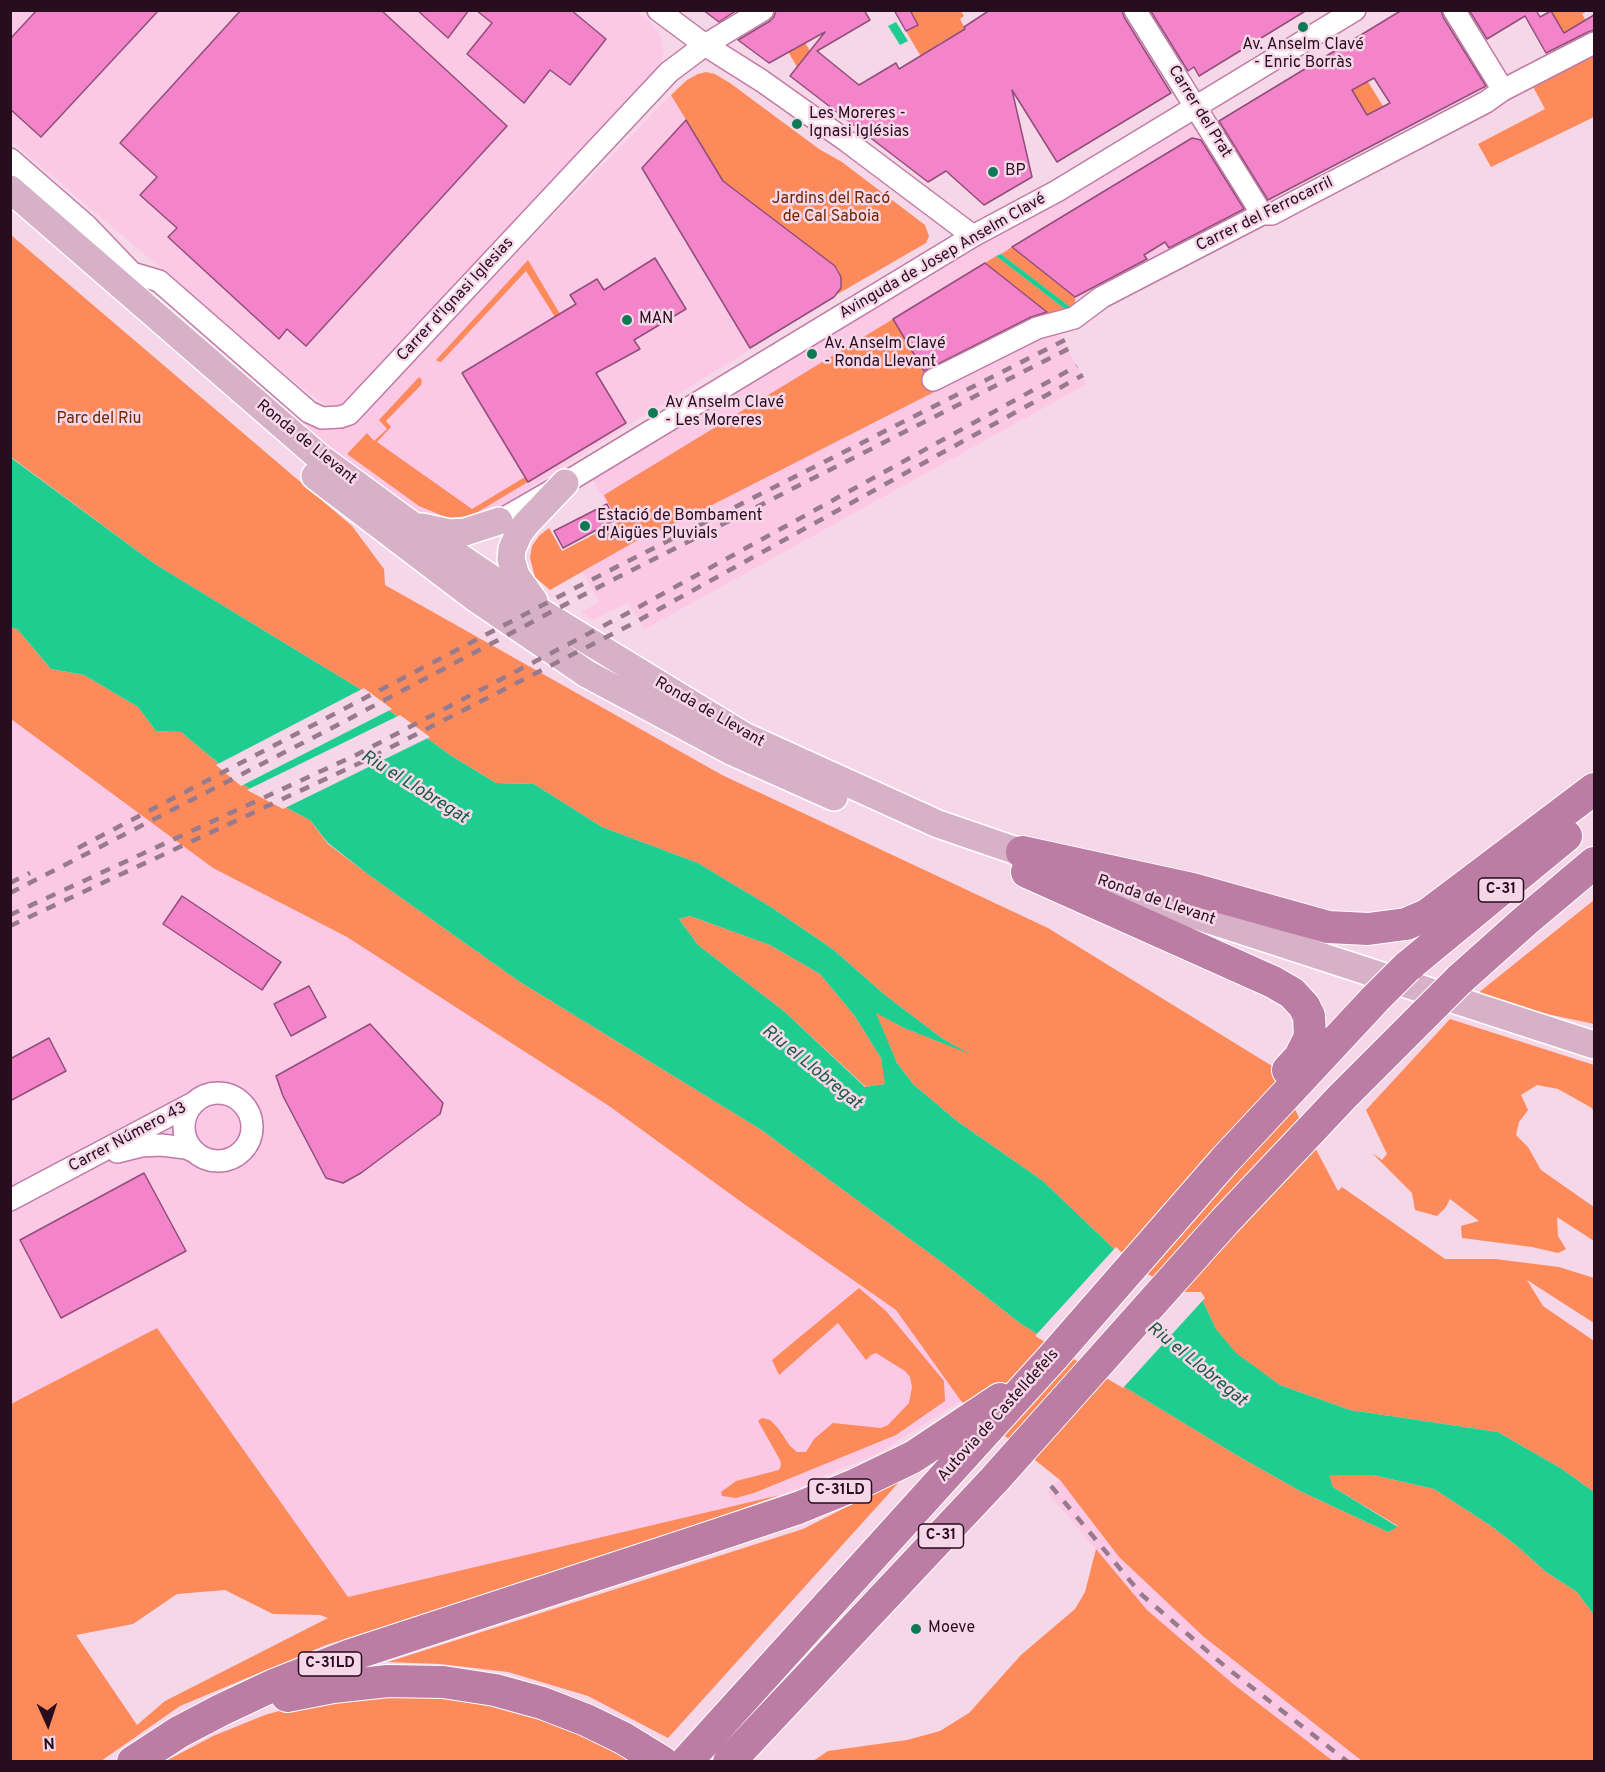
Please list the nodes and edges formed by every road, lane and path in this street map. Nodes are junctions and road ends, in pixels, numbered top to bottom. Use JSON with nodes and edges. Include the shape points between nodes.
{"nodes":[{"id":1,"x":657,"y":10,"type":"edge"},
{"id":2,"x":763,"y":10,"type":"edge"},
{"id":3,"x":1135,"y":10,"type":"edge"},
{"id":4,"x":1355,"y":10,"type":"edge"},
{"id":5,"x":1454,"y":10,"type":"edge"},
{"id":6,"x":1594,"y":43,"type":"edge"},
{"id":7,"x":705,"y":45,"type":"junction"},
{"id":8,"x":1503,"y":90,"type":"junction"},
{"id":9,"x":1196,"y":107,"type":"junction"},
{"id":10,"x":10,"y":159,"type":"edge"},
{"id":11,"x":10,"y":189,"type":"edge"},
{"id":12,"x":10,"y":214,"type":"edge"},
{"id":13,"x":1262,"y":214,"type":"junction"},
{"id":14,"x":974,"y":236,"type":"junction"},
{"id":15,"x":132,"y":273,"type":"junction"},
{"id":16,"x":212,"y":363,"type":"junction"},
{"id":17,"x":933,"y":380,"type":"dead end"},
{"id":18,"x":565,"y":483,"type":"junction"},
{"id":19,"x":499,"y":521,"type":"junction"},
{"id":20,"x":409,"y":523,"type":"junction"},
{"id":21,"x":470,"y":564,"type":"junction"},
{"id":22,"x":474,"y":597,"type":"junction"},
{"id":23,"x":544,"y":614,"type":"junction"},
{"id":24,"x":1594,"y":789,"type":"edge"},
{"id":25,"x":1594,"y":813,"type":"edge"},
{"id":26,"x":1025,"y":862,"type":"junction"},
{"id":27,"x":1594,"y":863,"type":"edge"},
{"id":28,"x":1594,"y":882,"type":"edge"},
{"id":29,"x":1538,"y":910,"type":"junction"},
{"id":30,"x":1594,"y":1045,"type":"edge"},
{"id":31,"x":1594,"y":1059,"type":"edge"},
{"id":32,"x":1305,"y":1063,"type":"junction"},
{"id":33,"x":196,"y":1101,"type":"junction"},
{"id":34,"x":195,"y":1152,"type":"junction"},
{"id":35,"x":60,"y":1174,"type":"junction"},
{"id":36,"x":10,"y":1200,"type":"edge"},
{"id":37,"x":1053,"y":1357,"type":"junction"},
{"id":38,"x":969,"y":1418,"type":"junction"},
{"id":39,"x":734,"y":1709,"type":"junction"},
{"id":40,"x":143,"y":1754,"type":"edge"},
{"id":41,"x":662,"y":1761,"type":"edge"},
{"id":42,"x":680,"y":1761,"type":"edge"},
{"id":43,"x":686,"y":1761,"type":"edge"},
{"id":44,"x":729,"y":1761,"type":"edge"}],
"edges":[{"from":1,"to":7,"type":"street"},
{"from":2,"to":7,"type":"street","name":"Carrer d'Ignasi Iglesias"},
{"from":3,"to":9,"type":"street","name":"Carrer del Prat"},
{"from":4,"to":9,"type":"street","name":"Avinguda de Josep Anselm Clavé"},
{"from":5,"to":8,"type":"street"},
{"from":6,"to":8,"type":"street","name":"Carrer del Ferrocarril"},
{"from":7,"to":14,"type":"street","via":[[848,142]]},
{"from":7,"to":15,"type":"street","name":"Carrer d'Ignasi Iglesias","via":[[669,72],[349,414],[322,418],[309,412],[159,281]]},
{"from":8,"to":13,"type":"street","name":"Carrer del Ferrocarril","via":[[1280,210]]},
{"from":9,"to":13,"type":"street","name":"Carrer del Prat"},
{"from":9,"to":14,"type":"street","name":"Avinguda de Josep Anselm Clavé"},
{"from":10,"to":15,"type":"street","via":[[87,226]]},
{"from":11,"to":16,"type":"main road","name":"Ronda de Llevant"},
{"from":12,"to":22,"type":"main road","name":"Ronda de Llevant","via":[[310,472]]},
{"from":13,"to":17,"type":"street","name":"Carrer del Ferrocarril","via":[[1102,297],[1074,318],[1037,328]]},
{"from":14,"to":18,"type":"street","name":"Avinguda de Josep Anselm Clavé"},
{"from":15,"to":16,"type":"main road"},
{"from":16,"to":20,"type":"main road","name":"Ronda de Llevant","via":[[319,457]]},
{"from":18,"to":19,"type":"street","name":"Avinguda de Josep Anselm Clavé"},
{"from":18,"to":23,"type":"main road","via":[[526,524],[512,549],[516,576]]},
{"from":19,"to":20,"type":"main road","via":[[450,533]]},
{"from":19,"to":21,"type":"main road","via":[[474,548]]},
{"from":20,"to":21,"type":"main road","name":"Ronda de Llevant"},
{"from":21,"to":22,"type":"main road"},
{"from":21,"to":23,"type":"main road","name":"Ronda de Llevant"},
{"from":22,"to":26,"type":"main road","name":"Ronda de Llevant","via":[[587,674],[733,752],[903,828]]},
{"from":23,"to":26,"type":"main road","name":"Ronda de Llevant","via":[[744,736]]},
{"from":24,"to":26,"type":"highway","via":[[1427,915],[1406,924],[1368,929],[1328,927],[1192,889]]},
{"from":25,"to":32,"type":"highway","number":"C-31","bridge":true,"via":[[1407,967]]},
{"from":26,"to":30,"type":"main road","name":"Ronda de Llevant","via":[[1107,885]]},
{"from":26,"to":31,"type":"main road","name":"Ronda de Llevant","via":[[1182,921]]},
{"from":26,"to":32,"type":"highway","via":[[1292,993],[1309,1016]]},
{"from":27,"to":29,"type":"highway","number":"C-31"},
{"from":28,"to":29,"type":"highway"},
{"from":29,"to":44,"type":"highway","number":"C-31","bridge":true,"via":[[1459,980],[1343,1096],[1225,1221],[994,1480]]},
{"from":32,"to":37,"type":"highway","name":"Autovia de Castelldefels","number":"C-31"},
{"from":32,"to":38,"type":"highway"},
{"from":33,"to":34,"type":"street","via":[[188,1110],[184,1126],[185,1138]]},
{"from":33,"to":34,"type":"street","via":[[211,1094],[234,1097],[246,1109],[252,1125],[245,1147],[233,1157],[216,1161]]},
{"from":33,"to":35,"type":"street","name":"Carrer Número 43"},
{"from":34,"to":35,"type":"street","name":"Carrer Número 43","via":[[174,1146],[141,1146]]},
{"from":35,"to":36,"type":"street","name":"Carrer Número 43"},
{"from":37,"to":38,"type":"highway","number":"C-31LD","via":[[1007,1395]]},
{"from":37,"to":39,"type":"highway","name":"Autovia de Castelldefels","number":"C-31"},
{"from":38,"to":40,"type":"highway","number":"C-31LD","via":[[912,1457],[826,1497],[351,1655],[221,1710]]},
{"from":39,"to":42,"type":"highway"},
{"from":39,"to":43,"type":"highway","name":"Autovia de Castelldefels","number":"C-31"},
{"from":40,"to":41,"type":"highway","via":[[224,1716],[279,1698],[333,1687],[388,1682],[443,1683],[495,1690],[566,1712]]}]}
